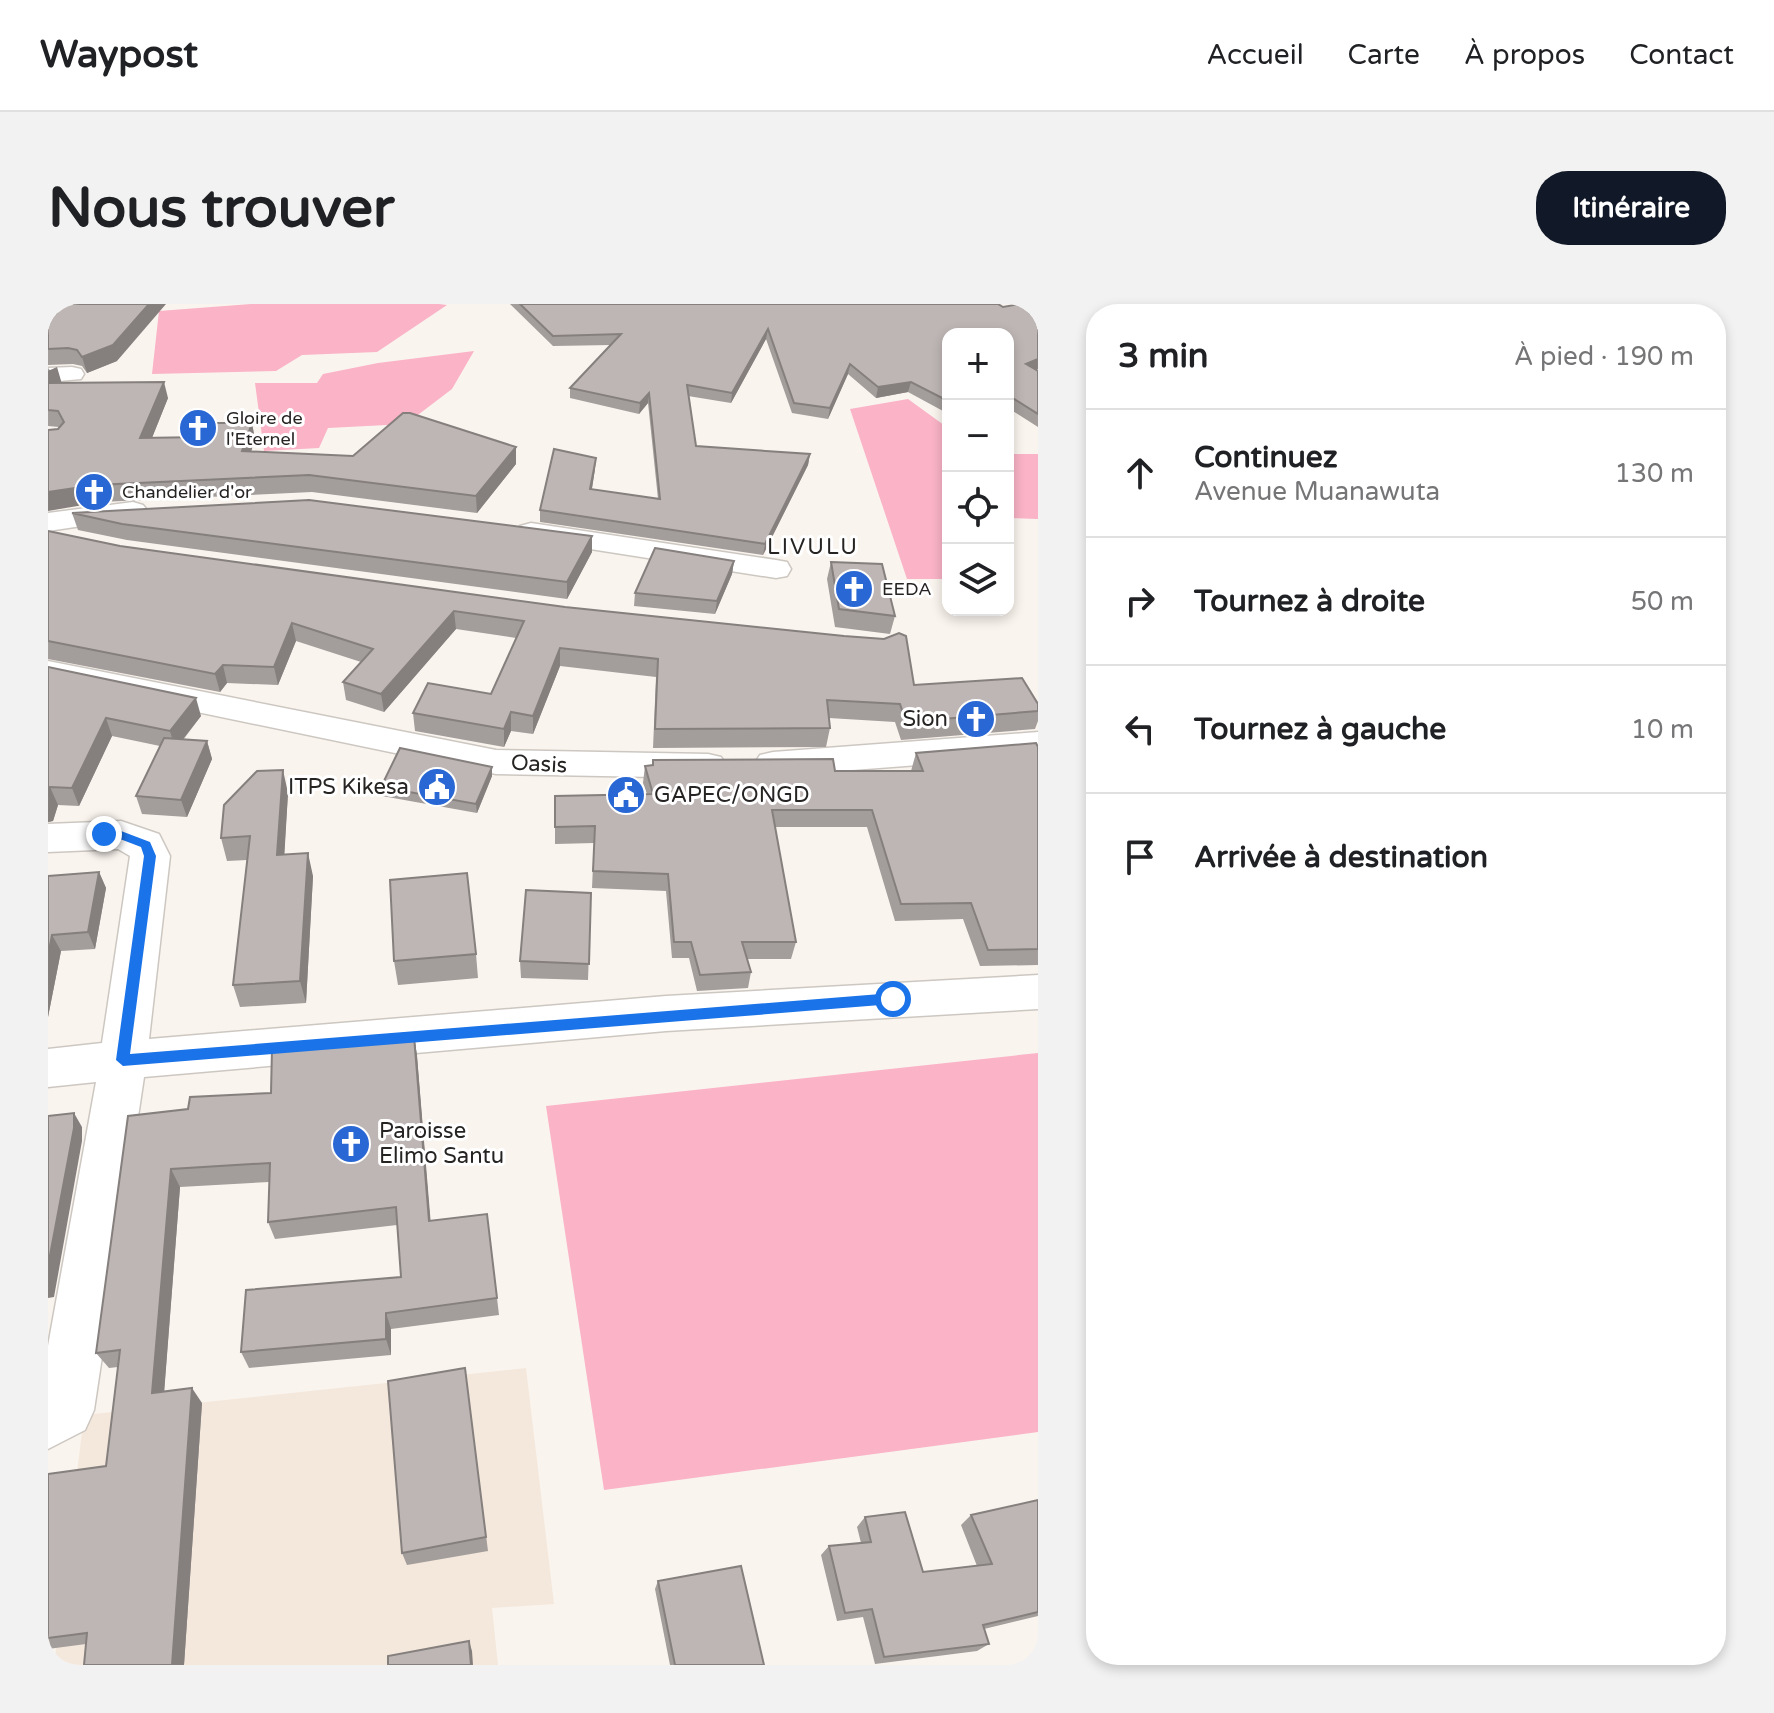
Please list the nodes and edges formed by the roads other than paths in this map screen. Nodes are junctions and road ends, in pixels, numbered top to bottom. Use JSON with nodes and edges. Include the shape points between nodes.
{"nodes":[{"id":1,"x":162,"y":510,"type":"edge"},
{"id":2,"x":48,"y":522,"type":"edge"},
{"id":3,"x":509,"y":529,"type":"edge"},
{"id":4,"x":48,"y":535,"type":"edge"},
{"id":5,"x":100,"y":547,"type":"edge"},
{"id":6,"x":776,"y":569,"type":"dead end"},
{"id":7,"x":48,"y":671,"type":"edge"},
{"id":8,"x":1038,"y":744,"type":"edge"},
{"id":9,"x":48,"y":838,"type":"edge"},
{"id":10,"x":1038,"y":992,"type":"edge"},
{"id":11,"x":123,"y":1060,"type":"junction"},
{"id":12,"x":48,"y":1068,"type":"edge"},
{"id":13,"x":48,"y":1420,"type":"edge"}],
"edges":[{"from":1,"to":2,"type":"street"},
{"from":3,"to":6,"type":"street"},
{"from":4,"to":5,"type":"street"},
{"from":7,"to":8,"type":"street","name":"Oasis","via":[[496,762],[810,763]]},
{"from":9,"to":11,"type":"street","via":[[121,835],[145,844],[150,856]]},
{"from":10,"to":11,"type":"street"},
{"from":11,"to":12,"type":"street"},
{"from":11,"to":13,"type":"street","via":[[65,1410]]}]}
